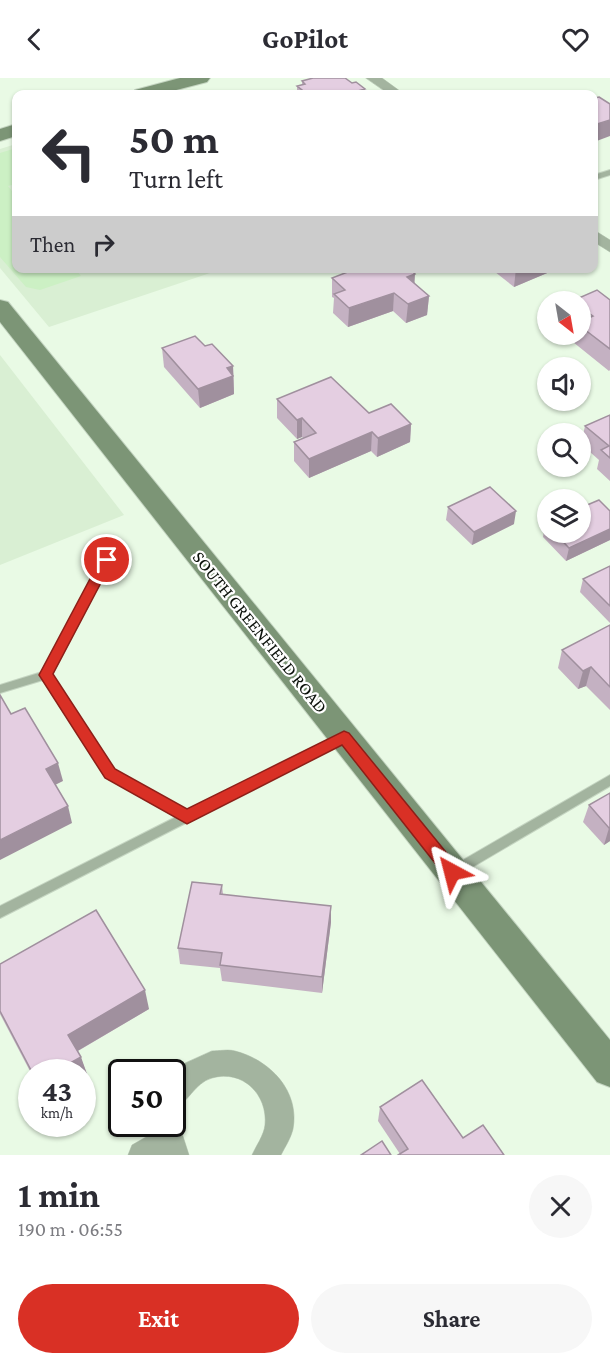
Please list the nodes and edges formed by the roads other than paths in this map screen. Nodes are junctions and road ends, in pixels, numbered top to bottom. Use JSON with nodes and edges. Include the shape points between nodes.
{"nodes":[{"id":1,"x":201,"y":78,"type":"edge"},
{"id":2,"x":374,"y":78,"type":"edge"},
{"id":3,"x":157,"y":90,"type":"edge"},
{"id":4,"x":391,"y":90,"type":"edge"},
{"id":5,"x":0,"y":307,"type":"edge"},
{"id":6,"x":107,"y":560,"type":"dead end"},
{"id":7,"x":46,"y":675,"type":"junction"},
{"id":8,"x":0,"y":689,"type":"edge"},
{"id":9,"x":344,"y":737,"type":"junction"},
{"id":10,"x":610,"y":780,"type":"edge"},
{"id":11,"x":187,"y":817,"type":"junction"},
{"id":12,"x":452,"y":872,"type":"junction"},
{"id":13,"x":0,"y":912,"type":"edge"},
{"id":14,"x":610,"y":1069,"type":"edge"},
{"id":15,"x":186,"y":1078,"type":"edge"},
{"id":16,"x":169,"y":1139,"type":"edge"},
{"id":17,"x":142,"y":1155,"type":"edge"},
{"id":18,"x":266,"y":1155,"type":"edge"}],
"edges":[{"from":1,"to":3,"type":"main road"},
{"from":2,"to":4,"type":"street"},
{"from":5,"to":9,"type":"main road","name":"SOUTH GREENFIELD ROAD"},
{"from":6,"to":7,"type":"lane"},
{"from":7,"to":8,"type":"lane"},
{"from":7,"to":11,"type":"lane","via":[[110,773]]},
{"from":9,"to":11,"type":"lane"},
{"from":9,"to":12,"type":"main road","name":"SOUTH GREENFIELD ROAD"},
{"from":10,"to":12,"type":"lane"},
{"from":11,"to":13,"type":"lane"},
{"from":12,"to":14,"type":"main road","name":"SOUTH GREENFIELD ROAD"},
{"from":15,"to":18,"type":"street","via":[[210,1064],[229,1063],[247,1066],[263,1077],[274,1091],[280,1110],[279,1129]]},
{"from":16,"to":17,"type":"street"}]}
